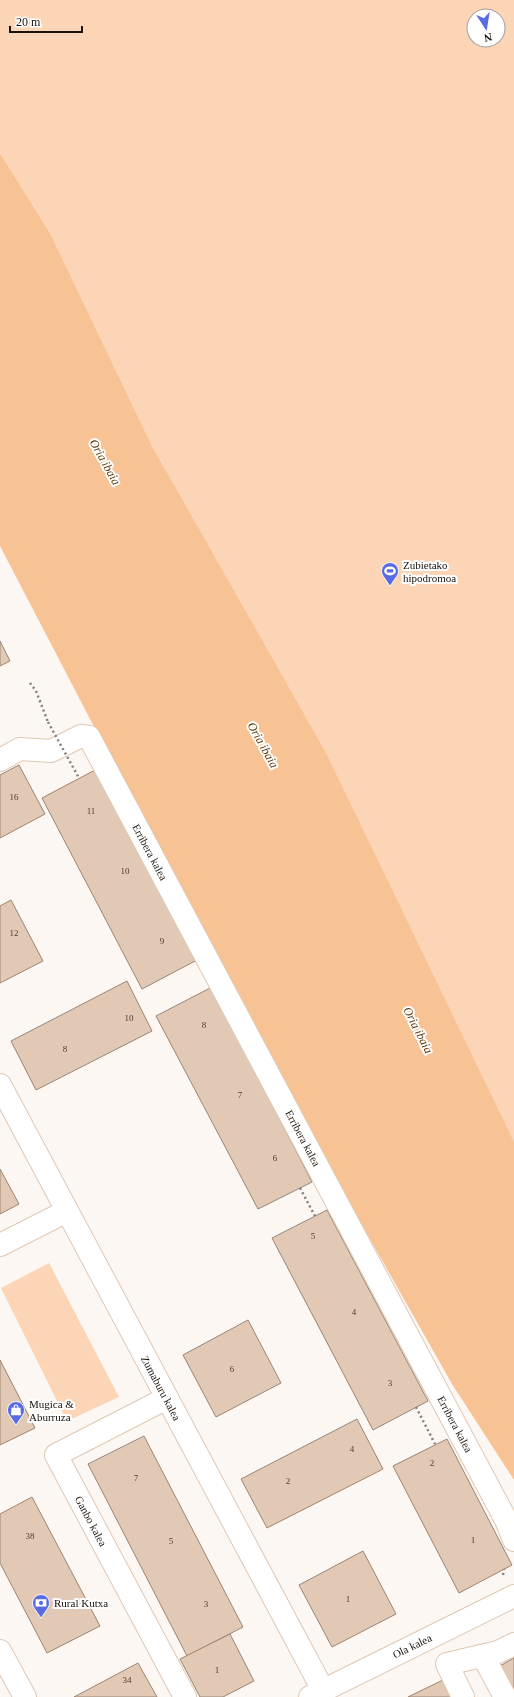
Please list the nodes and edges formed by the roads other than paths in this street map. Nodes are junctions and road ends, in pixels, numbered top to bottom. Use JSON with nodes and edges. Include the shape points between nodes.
{"nodes":[{"id":1,"x":0,"y":760,"type":"edge"},
{"id":2,"x":0,"y":1085,"type":"edge"},
{"id":3,"x":67,"y":1211,"type":"junction"},
{"id":4,"x":0,"y":1245,"type":"edge"},
{"id":5,"x":167,"y":1398,"type":"junction"},
{"id":6,"x":514,"y":1540,"type":"edge"},
{"id":7,"x":514,"y":1596,"type":"edge"},
{"id":8,"x":514,"y":1644,"type":"edge"},
{"id":9,"x":0,"y":1651,"type":"edge"},
{"id":10,"x":483,"y":1656,"type":"junction"},
{"id":11,"x":316,"y":1693,"type":"edge"},
{"id":12,"x":25,"y":1697,"type":"edge"},
{"id":13,"x":185,"y":1697,"type":"edge"},
{"id":14,"x":463,"y":1697,"type":"edge"},
{"id":15,"x":505,"y":1697,"type":"edge"}],
"edges":[{"from":1,"to":6,"type":"street","name":"Erribera kalea","via":[[20,749],[51,750],[81,736],[89,737],[502,1513]]},
{"from":2,"to":3,"type":"street","name":"Zumaburu kalea"},
{"from":3,"to":4,"type":"street"},
{"from":3,"to":5,"type":"street","name":"Zumaburu kalea"},
{"from":5,"to":11,"type":"street","name":"Zumaburu kalea"},
{"from":5,"to":13,"type":"street","name":"Ganbo kalea","via":[[56,1455]]},
{"from":7,"to":11,"type":"street","name":"Ola kalea"},
{"from":8,"to":10,"type":"street"},
{"from":9,"to":12,"type":"street"},
{"from":10,"to":14,"type":"street","via":[[447,1664]]},
{"from":10,"to":15,"type":"street"}]}
